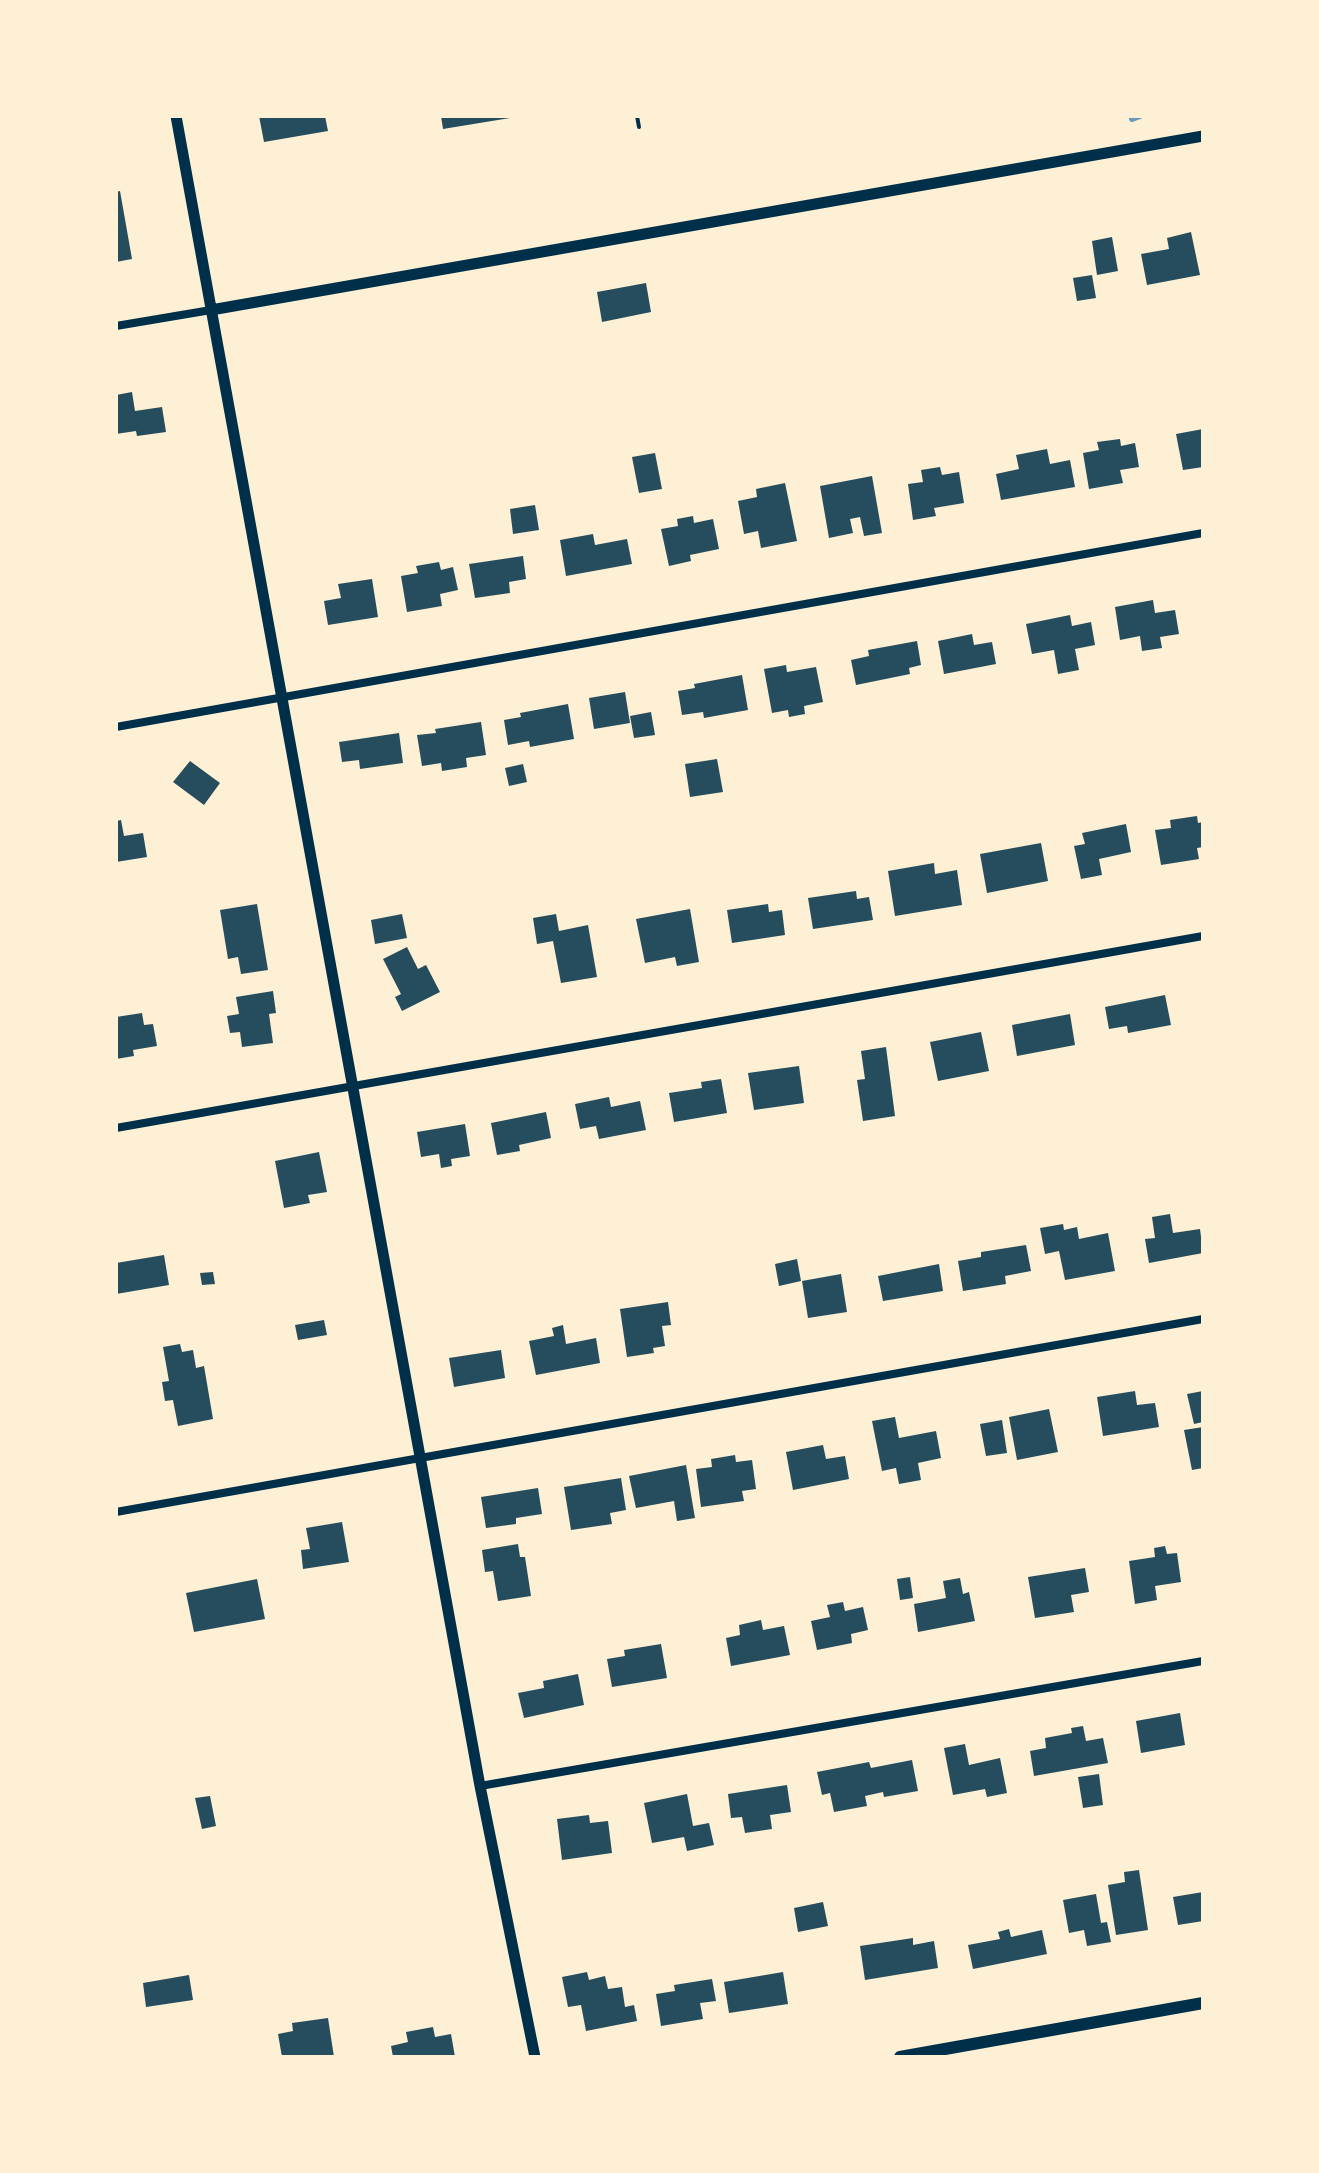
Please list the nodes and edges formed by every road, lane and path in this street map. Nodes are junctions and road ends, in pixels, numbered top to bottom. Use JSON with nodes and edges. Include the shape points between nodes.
{"nodes":[{"id":1,"x":176,"y":116,"type":"edge"},
{"id":2,"x":637,"y":116,"type":"edge"},
{"id":3,"x":639,"y":127,"type":"dead end"},
{"id":4,"x":1203,"y":136,"type":"edge"},
{"id":5,"x":211,"y":310,"type":"junction"},
{"id":6,"x":116,"y":326,"type":"edge"},
{"id":7,"x":1203,"y":533,"type":"edge"},
{"id":8,"x":283,"y":698,"type":"junction"},
{"id":9,"x":116,"y":727,"type":"edge"},
{"id":10,"x":1203,"y":936,"type":"edge"},
{"id":11,"x":354,"y":1086,"type":"junction"},
{"id":12,"x":116,"y":1128,"type":"edge"},
{"id":13,"x":1203,"y":1319,"type":"edge"},
{"id":14,"x":422,"y":1457,"type":"junction"},
{"id":15,"x":116,"y":1512,"type":"edge"},
{"id":16,"x":1203,"y":1661,"type":"edge"},
{"id":17,"x":480,"y":1786,"type":"junction"},
{"id":18,"x":1203,"y":2003,"type":"edge"},
{"id":19,"x":535,"y":2057,"type":"edge"},
{"id":20,"x":900,"y":2057,"type":"edge"}],
"edges":[{"from":1,"to":5,"type":"street"},
{"from":2,"to":3,"type":"lane"},
{"from":4,"to":5,"type":"street"},
{"from":5,"to":6,"type":"street"},
{"from":5,"to":8,"type":"street"},
{"from":7,"to":8,"type":"street"},
{"from":8,"to":9,"type":"street"},
{"from":8,"to":11,"type":"street"},
{"from":10,"to":11,"type":"street"},
{"from":11,"to":12,"type":"street"},
{"from":11,"to":14,"type":"street"},
{"from":13,"to":14,"type":"street"},
{"from":14,"to":15,"type":"street"},
{"from":14,"to":17,"type":"street"},
{"from":16,"to":17,"type":"street"},
{"from":17,"to":19,"type":"street"},
{"from":18,"to":20,"type":"main road"}]}
